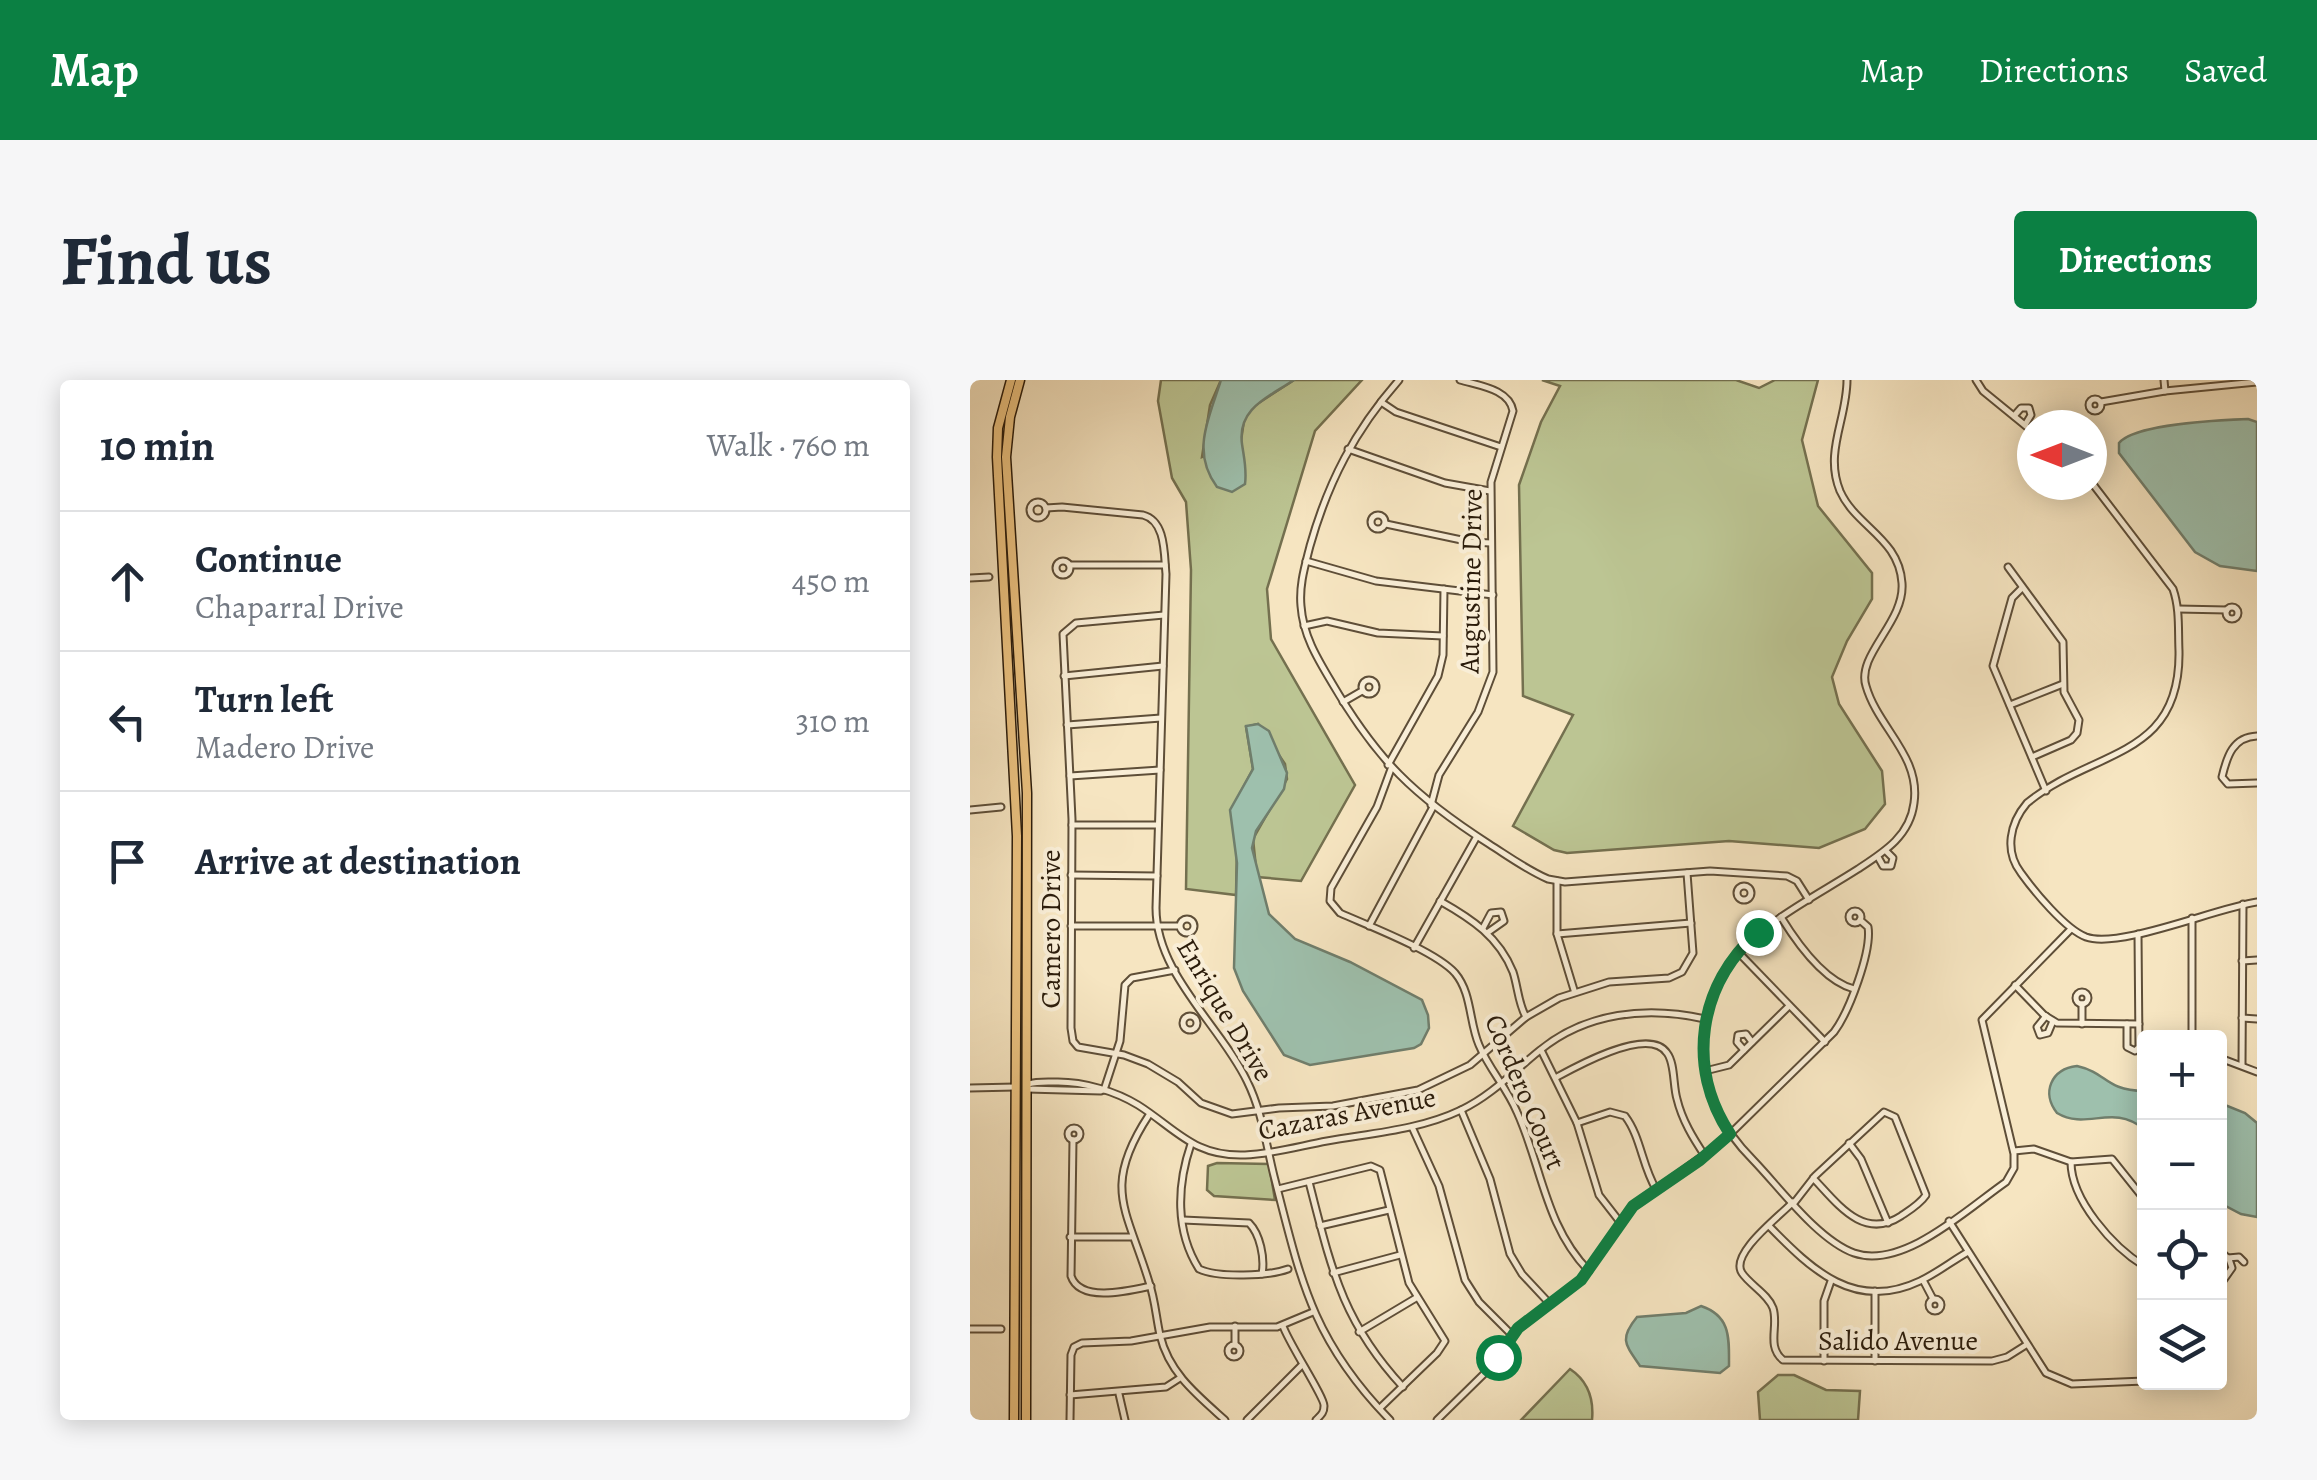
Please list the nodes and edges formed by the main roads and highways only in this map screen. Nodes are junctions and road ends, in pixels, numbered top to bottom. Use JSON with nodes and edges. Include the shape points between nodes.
{"nodes":[{"id":1,"x":1011,"y":380,"type":"edge"},
{"id":2,"x":1020,"y":380,"type":"edge"},
{"id":3,"x":1001,"y":457,"type":"junction"},
{"id":4,"x":1020,"y":1087,"type":"junction"},
{"id":5,"x":1014,"y":1420,"type":"edge"},
{"id":6,"x":1026,"y":1420,"type":"edge"}],
"edges":[{"from":1,"to":3,"type":"main road","via":[[998,428]]},
{"from":2,"to":3,"type":"main road"},
{"from":3,"to":4,"type":"main road"},
{"from":4,"to":5,"type":"main road"},
{"from":4,"to":6,"type":"main road"}]}
